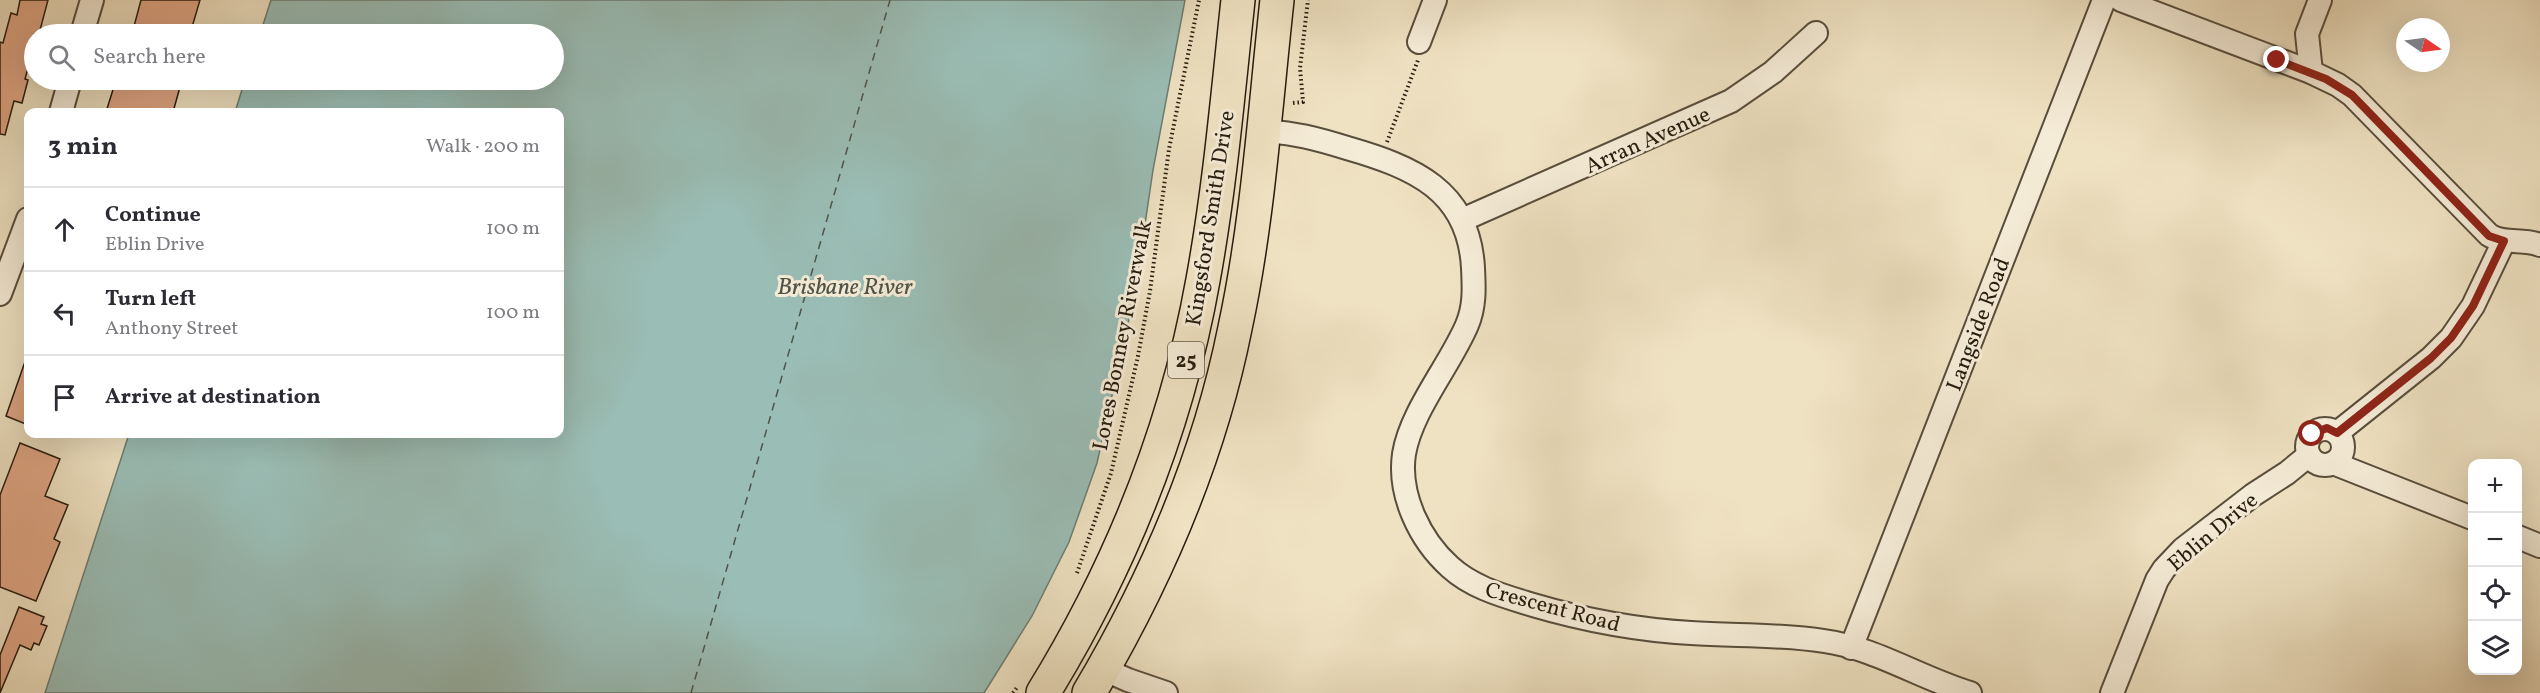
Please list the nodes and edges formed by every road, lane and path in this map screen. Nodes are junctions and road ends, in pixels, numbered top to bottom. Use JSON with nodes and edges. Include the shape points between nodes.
{"nodes":[{"id":1,"x":92,"y":0,"type":"edge"},
{"id":2,"x":1199,"y":0,"type":"edge"},
{"id":3,"x":1238,"y":0,"type":"edge"},
{"id":4,"x":1277,"y":0,"type":"edge"},
{"id":5,"x":1308,"y":0,"type":"edge"},
{"id":6,"x":1435,"y":0,"type":"edge"},
{"id":7,"x":2104,"y":0,"type":"edge"},
{"id":8,"x":2121,"y":0,"type":"edge"},
{"id":9,"x":2319,"y":0,"type":"edge"},
{"id":10,"x":85,"y":24,"type":"edge"},
{"id":11,"x":1816,"y":33,"type":"dead end"},
{"id":12,"x":1420,"y":47,"type":"joint"},
{"id":13,"x":2311,"y":72,"type":"junction"},
{"id":14,"x":67,"y":90,"type":"edge"},
{"id":15,"x":1293,"y":103,"type":"dead end"},
{"id":16,"x":62,"y":108,"type":"edge"},
{"id":17,"x":1262,"y":131,"type":"junction"},
{"id":18,"x":1389,"y":134,"type":"dead end"},
{"id":19,"x":1462,"y":220,"type":"junction"},
{"id":20,"x":24,"y":230,"type":"edge"},
{"id":21,"x":2504,"y":241,"type":"junction"},
{"id":22,"x":2540,"y":245,"type":"edge"},
{"id":23,"x":0,"y":294,"type":"edge"},
{"id":24,"x":2337,"y":433,"type":"junction"},
{"id":25,"x":2309,"y":455,"type":"junction"},
{"id":26,"x":2333,"y":463,"type":"junction"},
{"id":27,"x":2468,"y":517,"type":"edge"},
{"id":28,"x":2522,"y":539,"type":"edge"},
{"id":29,"x":2540,"y":546,"type":"edge"},
{"id":30,"x":1074,"y":582,"type":"dead end"},
{"id":31,"x":1851,"y":648,"type":"junction"},
{"id":32,"x":1096,"y":681,"type":"edge"},
{"id":33,"x":1033,"y":685,"type":"edge"},
{"id":34,"x":1013,"y":693,"type":"edge"},
{"id":35,"x":1166,"y":693,"type":"edge"},
{"id":36,"x":1970,"y":693,"type":"edge"},
{"id":37,"x":2112,"y":693,"type":"edge"}],
"edges":[{"from":1,"to":10,"type":"street"},
{"from":2,"to":30,"type":"path","name":"Lores Bonney Riverwalk","via":[[1169,149],[1150,291],[1131,389],[1111,473]]},
{"from":3,"to":33,"type":"highway","name":"Kingsford Smith Drive","number":"25","via":[[1213,222],[1180,382],[1166,430],[1121,547],[1092,607]]},
{"from":4,"to":17,"type":"highway","name":"Kingsford Smith Drive","number":"25"},
{"from":5,"to":15,"type":"path","via":[[1299,68],[1303,102]]},
{"from":6,"to":12,"type":"street"},
{"from":7,"to":31,"type":"street","name":"Langside Road"},
{"from":8,"to":13,"type":"street"},
{"from":9,"to":13,"type":"street","via":[[2307,34]]},
{"from":11,"to":19,"type":"street","name":"Arran Avenue","via":[[1761,81],[1722,106]]},
{"from":12,"to":18,"type":"path"},
{"from":13,"to":21,"type":"street","via":[[2352,95],[2489,236]]},
{"from":14,"to":16,"type":"street"},
{"from":17,"to":19,"type":"street","name":"Crescent Road","via":[[1302,135],[1403,166],[1444,197]]},
{"from":17,"to":32,"type":"highway","name":"Kingsford Smith Drive","number":"25","via":[[1244,280],[1209,427],[1164,550],[1124,635]]},
{"from":19,"to":31,"type":"street","name":"Crescent Road","via":[[1471,247],[1474,299],[1468,323],[1415,422],[1405,451],[1406,495],[1434,551],[1476,585],[1552,610],[1624,626],[1811,639]]},
{"from":20,"to":23,"type":"street"},
{"from":21,"to":22,"type":"street","via":[[2523,240]]},
{"from":21,"to":24,"type":"street","via":[[2473,306],[2451,338]]},
{"from":24,"to":25,"type":"street","via":[[2327,428],[2316,431],[2308,439]]},
{"from":24,"to":26,"type":"street","via":[[2343,448],[2340,458]]},
{"from":25,"to":26,"type":"street","via":[[2322,465]]},
{"from":25,"to":37,"type":"street","name":"Eblin Drive","via":[[2183,549],[2164,569]]},
{"from":26,"to":27,"type":"street"},
{"from":28,"to":29,"type":"street"},
{"from":31,"to":36,"type":"street","name":"Crescent Road"},
{"from":32,"to":35,"type":"street","via":[[1128,680]]},
{"from":33,"to":34,"type":"path"}]}
